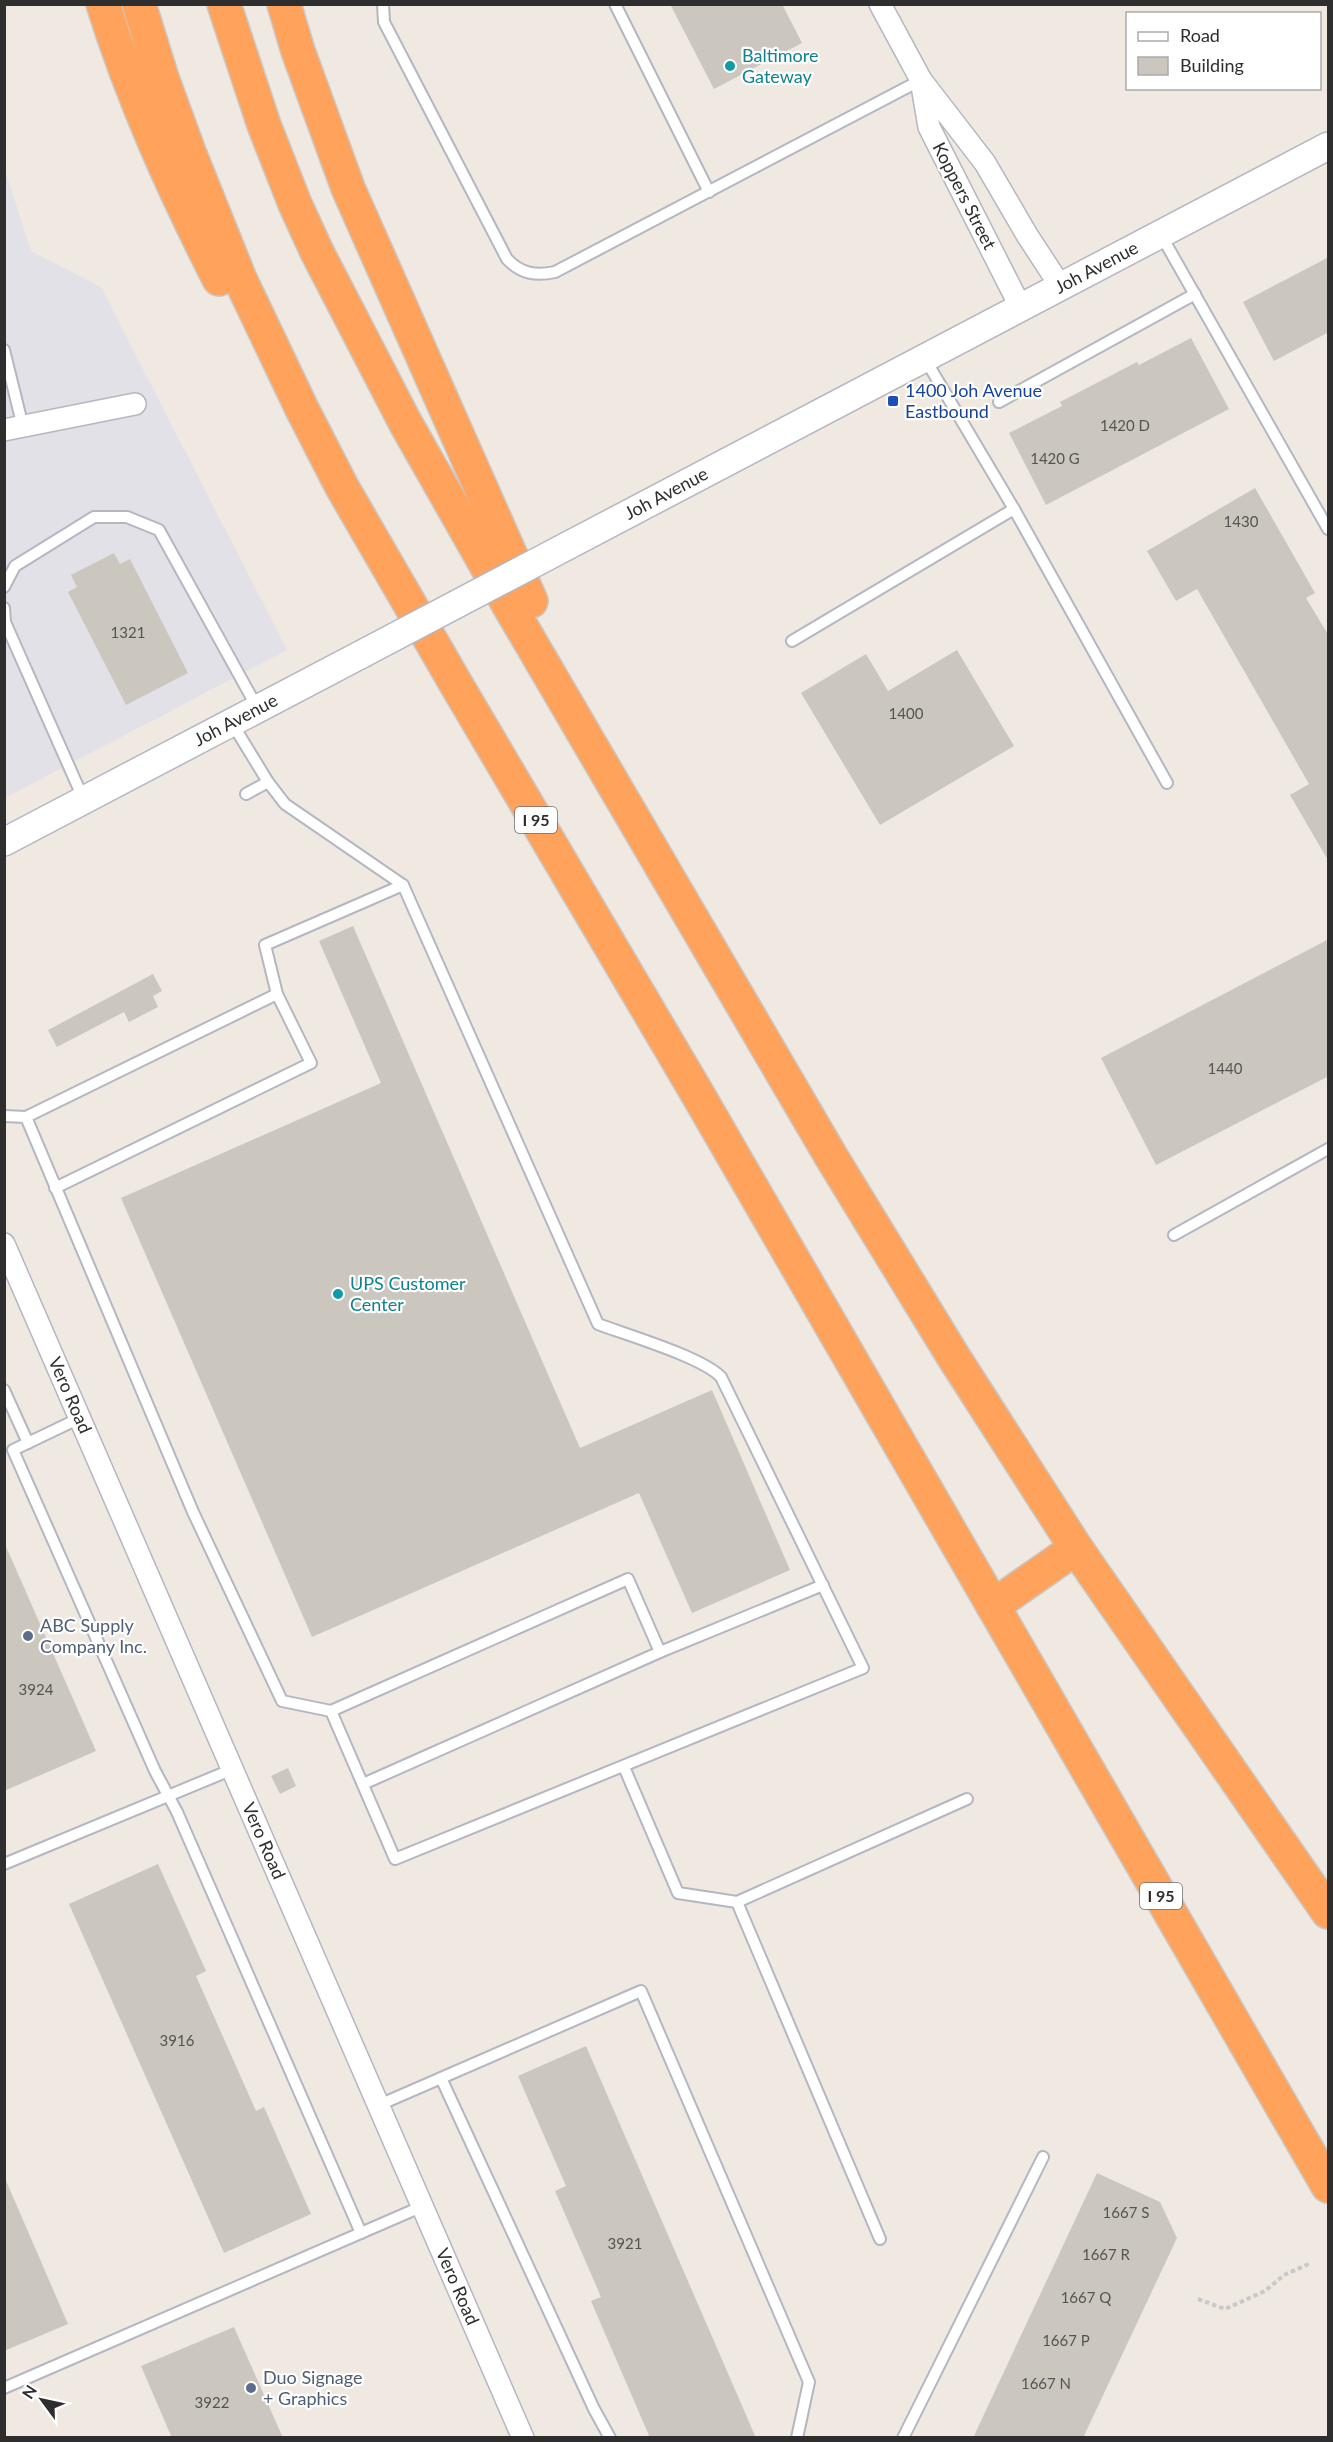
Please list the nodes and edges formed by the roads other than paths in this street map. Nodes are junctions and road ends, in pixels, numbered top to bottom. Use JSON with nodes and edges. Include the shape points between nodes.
{"nodes":[{"id":1,"x":103,"y":4,"type":"edge"},
{"id":2,"x":139,"y":4,"type":"edge"},
{"id":3,"x":224,"y":4,"type":"edge"},
{"id":4,"x":286,"y":4,"type":"edge"},
{"id":5,"x":383,"y":4,"type":"edge"},
{"id":6,"x":615,"y":4,"type":"edge"},
{"id":7,"x":880,"y":4,"type":"edge"},
{"id":8,"x":921,"y":80,"type":"junction"},
{"id":9,"x":1329,"y":146,"type":"edge"},
{"id":10,"x":709,"y":192,"type":"junction"},
{"id":11,"x":1161,"y":234,"type":"junction"},
{"id":12,"x":1061,"y":286,"type":"junction"},
{"id":13,"x":1195,"y":294,"type":"junction"},
{"id":14,"x":1020,"y":308,"type":"junction"},
{"id":15,"x":4,"y":350,"type":"edge"},
{"id":16,"x":925,"y":358,"type":"junction"},
{"id":17,"x":999,"y":402,"type":"dead end"},
{"id":18,"x":135,"y":404,"type":"dead end"},
{"id":19,"x":14,"y":429,"type":"edge"},
{"id":20,"x":1014,"y":509,"type":"junction"},
{"id":21,"x":1329,"y":529,"type":"edge"},
{"id":22,"x":4,"y":587,"type":"edge"},
{"id":23,"x":4,"y":608,"type":"edge"},
{"id":24,"x":792,"y":641,"type":"dead end"},
{"id":25,"x":456,"y":684,"type":"junction"},
{"id":26,"x":258,"y":709,"type":"junction"},
{"id":27,"x":232,"y":723,"type":"junction"},
{"id":28,"x":268,"y":782,"type":"junction"},
{"id":29,"x":1167,"y":783,"type":"dead end"},
{"id":30,"x":616,"y":788,"type":"junction"},
{"id":31,"x":246,"y":794,"type":"dead end"},
{"id":32,"x":84,"y":800,"type":"junction"},
{"id":33,"x":4,"y":842,"type":"edge"},
{"id":34,"x":403,"y":885,"type":"junction"},
{"id":35,"x":277,"y":994,"type":"junction"},
{"id":36,"x":4,"y":1116,"type":"edge"},
{"id":37,"x":26,"y":1117,"type":"junction"},
{"id":38,"x":1329,"y":1149,"type":"edge"},
{"id":39,"x":55,"y":1188,"type":"junction"},
{"id":40,"x":1174,"y":1236,"type":"dead end"},
{"id":41,"x":4,"y":1244,"type":"edge"},
{"id":42,"x":4,"y":1390,"type":"edge"},
{"id":43,"x":80,"y":1418,"type":"junction"},
{"id":44,"x":28,"y":1443,"type":"junction"},
{"id":45,"x":1076,"y":1548,"type":"junction"},
{"id":46,"x":823,"y":1585,"type":"junction"},
{"id":47,"x":993,"y":1606,"type":"junction"},
{"id":48,"x":660,"y":1652,"type":"junction"},
{"id":49,"x":331,"y":1711,"type":"junction"},
{"id":50,"x":624,"y":1767,"type":"junction"},
{"id":51,"x":233,"y":1769,"type":"junction"},
{"id":52,"x":363,"y":1784,"type":"junction"},
{"id":53,"x":168,"y":1796,"type":"junction"},
{"id":54,"x":967,"y":1799,"type":"dead end"},
{"id":55,"x":4,"y":1864,"type":"edge"},
{"id":56,"x":737,"y":1902,"type":"junction"},
{"id":57,"x":1329,"y":1912,"type":"edge"},
{"id":58,"x":441,"y":2078,"type":"junction"},
{"id":59,"x":379,"y":2105,"type":"junction"},
{"id":60,"x":1043,"y":2157,"type":"dead end"},
{"id":61,"x":1329,"y":2186,"type":"edge"},
{"id":62,"x":423,"y":2206,"type":"junction"},
{"id":63,"x":361,"y":2233,"type":"junction"},
{"id":64,"x":880,"y":2239,"type":"dead end"},
{"id":65,"x":4,"y":2388,"type":"edge"},
{"id":66,"x":523,"y":2438,"type":"edge"},
{"id":67,"x":610,"y":2438,"type":"edge"},
{"id":68,"x":797,"y":2438,"type":"edge"},
{"id":69,"x":903,"y":2438,"type":"edge"}],
"edges":[{"from":1,"to":25,"type":"highway","via":[[132,90],[163,162],[250,342],[327,481]]},
{"from":2,"to":25,"type":"highway","number":"I 95","via":[[189,152],[265,333],[342,487]]},
{"from":3,"to":30,"type":"highway","via":[[295,204],[342,302],[406,424]]},
{"from":4,"to":30,"type":"highway","via":[[298,51],[357,209]]},
{"from":5,"to":10,"type":"lane","via":[[384,22],[514,267],[534,274],[555,272]]},
{"from":6,"to":10,"type":"lane"},
{"from":7,"to":8,"type":"street","name":"Koppers Street"},
{"from":8,"to":10,"type":"lane"},
{"from":8,"to":12,"type":"street","name":"Koppers Street","via":[[985,163]]},
{"from":8,"to":14,"type":"street","name":"Koppers Street","via":[[929,127]]},
{"from":9,"to":11,"type":"street","name":"Joh Avenue"},
{"from":11,"to":12,"type":"street","name":"Joh Avenue"},
{"from":11,"to":13,"type":"lane"},
{"from":12,"to":14,"type":"street","name":"Joh Avenue"},
{"from":13,"to":17,"type":"lane"},
{"from":13,"to":21,"type":"lane"},
{"from":14,"to":16,"type":"street","name":"Joh Avenue"},
{"from":15,"to":19,"type":"lane"},
{"from":16,"to":20,"type":"lane"},
{"from":16,"to":26,"type":"street","name":"Joh Avenue","bridge":true},
{"from":18,"to":19,"type":"street"},
{"from":20,"to":24,"type":"lane"},
{"from":20,"to":29,"type":"lane"},
{"from":22,"to":26,"type":"lane","via":[[15,566],[94,517],[127,517],[159,530]]},
{"from":23,"to":32,"type":"lane","via":[[5,622]]},
{"from":25,"to":47,"type":"highway","number":"I 95"},
{"from":26,"to":27,"type":"street","name":"Joh Avenue"},
{"from":27,"to":28,"type":"lane"},
{"from":27,"to":32,"type":"street","name":"Joh Avenue"},
{"from":28,"to":31,"type":"lane"},
{"from":28,"to":34,"type":"lane","via":[[285,804]]},
{"from":30,"to":45,"type":"highway","via":[[831,1158]]},
{"from":32,"to":33,"type":"street","name":"Joh Avenue"},
{"from":34,"to":35,"type":"lane","via":[[266,945]]},
{"from":34,"to":46,"type":"lane","via":[[598,1324],[696,1360],[721,1377]]},
{"from":35,"to":37,"type":"lane"},
{"from":35,"to":39,"type":"lane","via":[[311,1063]]},
{"from":36,"to":37,"type":"lane"},
{"from":37,"to":39,"type":"lane"},
{"from":38,"to":40,"type":"lane"},
{"from":39,"to":49,"type":"lane","via":[[193,1512],[282,1701]]},
{"from":41,"to":43,"type":"street","name":"Vero Road"},
{"from":42,"to":44,"type":"lane"},
{"from":43,"to":44,"type":"lane"},
{"from":43,"to":51,"type":"street","name":"Vero Road"},
{"from":44,"to":53,"type":"lane","via":[[13,1450]]},
{"from":45,"to":47,"type":"highway"},
{"from":45,"to":57,"type":"highway"},
{"from":46,"to":48,"type":"lane"},
{"from":46,"to":50,"type":"lane","via":[[863,1668]]},
{"from":47,"to":61,"type":"highway","number":"I 95"},
{"from":48,"to":49,"type":"lane","via":[[628,1579]]},
{"from":48,"to":52,"type":"lane"},
{"from":49,"to":52,"type":"lane"},
{"from":50,"to":52,"type":"lane","via":[[396,1859]]},
{"from":50,"to":56,"type":"lane","via":[[678,1893]]},
{"from":51,"to":53,"type":"lane"},
{"from":51,"to":59,"type":"street","name":"Vero Road"},
{"from":53,"to":55,"type":"lane"},
{"from":53,"to":63,"type":"lane"},
{"from":54,"to":56,"type":"lane"},
{"from":56,"to":64,"type":"lane"},
{"from":58,"to":59,"type":"lane"},
{"from":58,"to":67,"type":"lane"},
{"from":58,"to":68,"type":"lane","via":[[641,1991],[809,2382]]},
{"from":59,"to":62,"type":"street","name":"Vero Road"},
{"from":60,"to":69,"type":"lane"},
{"from":62,"to":63,"type":"lane"},
{"from":62,"to":66,"type":"street","name":"Vero Road"},
{"from":63,"to":65,"type":"lane"}]}
